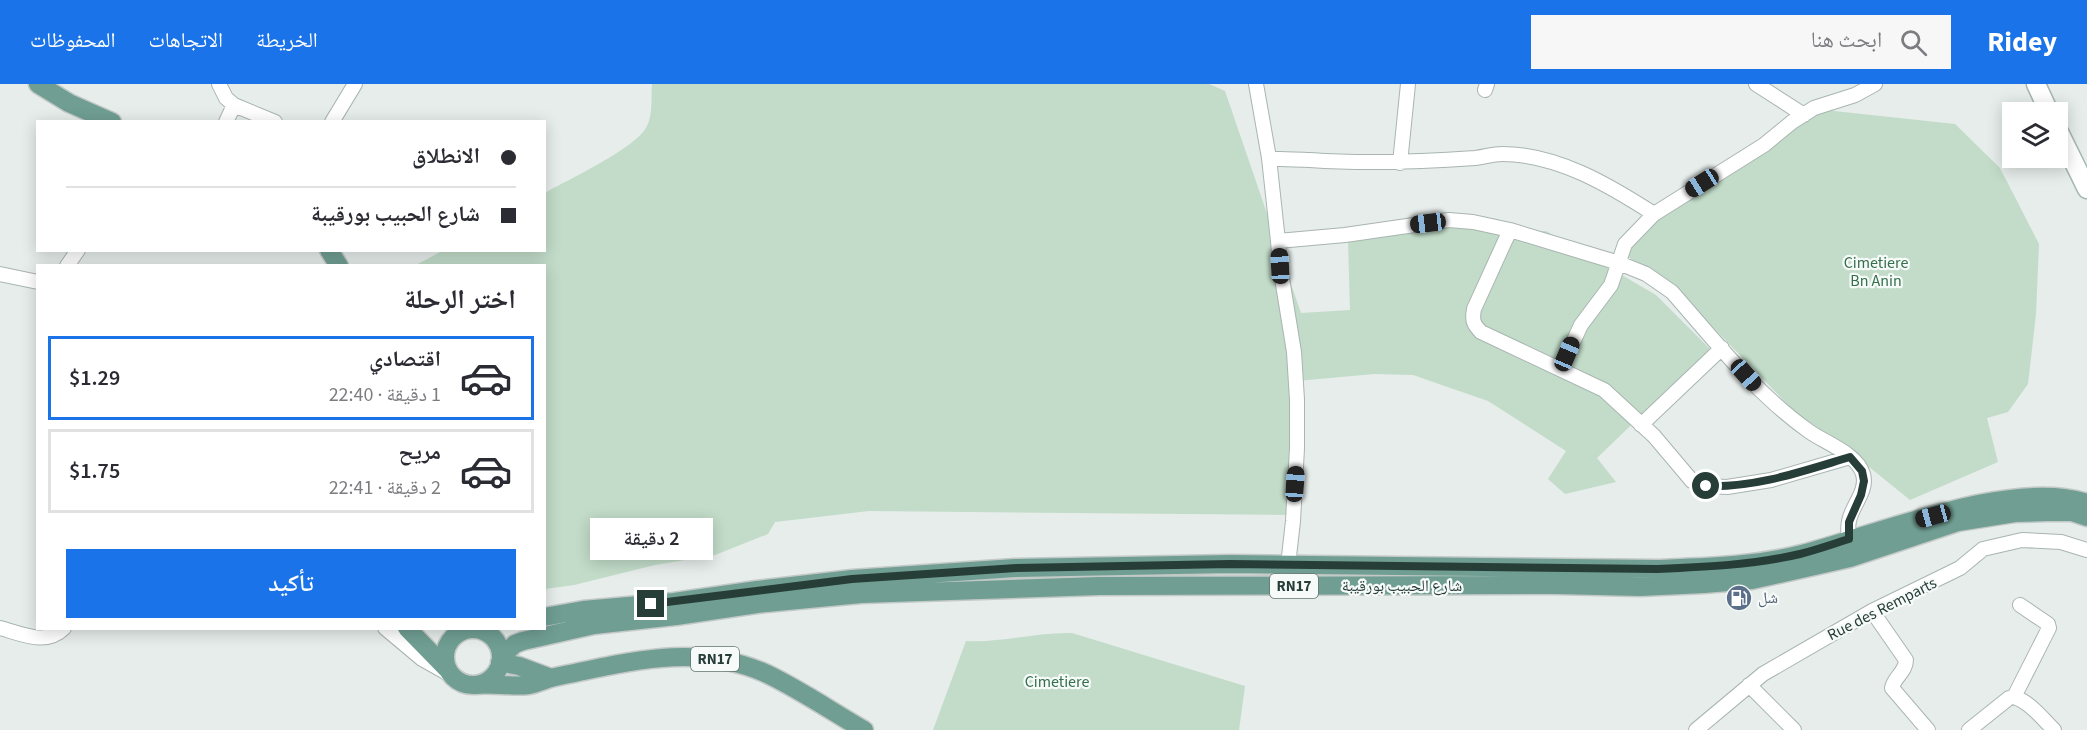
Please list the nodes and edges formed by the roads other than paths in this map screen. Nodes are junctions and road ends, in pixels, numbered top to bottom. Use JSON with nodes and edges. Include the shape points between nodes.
{"nodes":[{"id":1,"x":38,"y":84,"type":"edge"},
{"id":2,"x":219,"y":84,"type":"edge"},
{"id":3,"x":355,"y":84,"type":"edge"},
{"id":4,"x":1256,"y":84,"type":"edge"},
{"id":5,"x":1408,"y":84,"type":"edge"},
{"id":6,"x":1756,"y":84,"type":"edge"},
{"id":7,"x":1875,"y":84,"type":"edge"},
{"id":8,"x":2036,"y":84,"type":"edge"},
{"id":9,"x":2044,"y":102,"type":"edge"},
{"id":10,"x":234,"y":105,"type":"junction"},
{"id":11,"x":1804,"y":115,"type":"junction"},
{"id":12,"x":107,"y":120,"type":"edge"},
{"id":13,"x":227,"y":120,"type":"edge"},
{"id":14,"x":270,"y":120,"type":"edge"},
{"id":15,"x":333,"y":120,"type":"edge"},
{"id":16,"x":2068,"y":150,"type":"edge"},
{"id":17,"x":1269,"y":158,"type":"junction"},
{"id":18,"x":1400,"y":163,"type":"junction"},
{"id":19,"x":2087,"y":189,"type":"edge"},
{"id":20,"x":1654,"y":214,"type":"junction"},
{"id":21,"x":1510,"y":230,"type":"junction"},
{"id":22,"x":1278,"y":241,"type":"junction"},
{"id":23,"x":1619,"y":263,"type":"junction"},
{"id":24,"x":0,"y":274,"type":"edge"},
{"id":25,"x":36,"y":282,"type":"edge"},
{"id":26,"x":1722,"y":348,"type":"junction"},
{"id":27,"x":1561,"y":368,"type":"junction"},
{"id":28,"x":1641,"y":425,"type":"junction"},
{"id":29,"x":1850,"y":457,"type":"junction"},
{"id":30,"x":2087,"y":503,"type":"edge"},
{"id":31,"x":2087,"y":517,"type":"edge"},
{"id":32,"x":1849,"y":539,"type":"junction"},
{"id":33,"x":2087,"y":550,"type":"edge"},
{"id":34,"x":1850,"y":558,"type":"junction"},
{"id":35,"x":1287,"y":564,"type":"junction"},
{"id":36,"x":1287,"y":586,"type":"junction"},
{"id":37,"x":2020,"y":605,"type":"dead end"},
{"id":38,"x":1872,"y":611,"type":"junction"},
{"id":39,"x":546,"y":617,"type":"edge"},
{"id":40,"x":0,"y":628,"type":"edge"},
{"id":41,"x":62,"y":630,"type":"edge"},
{"id":42,"x":387,"y":630,"type":"edge"},
{"id":43,"x":409,"y":630,"type":"edge"},
{"id":44,"x":459,"y":630,"type":"edge"},
{"id":45,"x":486,"y":630,"type":"edge"},
{"id":46,"x":501,"y":659,"type":"junction"},
{"id":47,"x":451,"y":673,"type":"junction"},
{"id":48,"x":550,"y":678,"type":"junction"},
{"id":49,"x":474,"y":685,"type":"junction"},
{"id":50,"x":1749,"y":685,"type":"junction"},
{"id":51,"x":2014,"y":697,"type":"junction"},
{"id":52,"x":864,"y":730,"type":"edge"},
{"id":53,"x":1696,"y":730,"type":"edge"},
{"id":54,"x":1794,"y":730,"type":"edge"},
{"id":55,"x":1928,"y":730,"type":"edge"},
{"id":56,"x":1969,"y":730,"type":"edge"},
{"id":57,"x":2054,"y":730,"type":"edge"}],
"edges":[{"from":1,"to":12,"type":"main road"},
{"from":2,"to":10,"type":"street"},
{"from":3,"to":15,"type":"street"},
{"from":4,"to":17,"type":"street"},
{"from":5,"to":18,"type":"street"},
{"from":6,"to":11,"type":"street"},
{"from":7,"to":11,"type":"street"},
{"from":8,"to":9,"type":"main road"},
{"from":10,"to":13,"type":"street"},
{"from":10,"to":14,"type":"street"},
{"from":11,"to":20,"type":"street","via":[[1764,146]]},
{"from":16,"to":19,"type":"main road"},
{"from":17,"to":18,"type":"street"},
{"from":17,"to":22,"type":"street"},
{"from":18,"to":20,"type":"street","via":[[1502,154],[1540,160],[1574,170]]},
{"from":20,"to":23,"type":"street","via":[[1626,244]]},
{"from":21,"to":22,"type":"street","via":[[1449,220]]},
{"from":21,"to":23,"type":"street"},
{"from":21,"to":27,"type":"street","via":[[1474,309],[1474,324],[1481,332]]},
{"from":22,"to":35,"type":"street","via":[[1297,400],[1297,459]]},
{"from":23,"to":26,"type":"street","via":[[1666,288]]},
{"from":23,"to":27,"type":"street","via":[[1611,285],[1581,325]]},
{"from":24,"to":25,"type":"street"},
{"from":26,"to":28,"type":"street"},
{"from":26,"to":29,"type":"street","via":[[1758,389]]},
{"from":27,"to":28,"type":"street","via":[[1604,390]]},
{"from":28,"to":29,"type":"street","via":[[1692,481],[1706,486],[1772,480]]},
{"from":29,"to":32,"type":"street","via":[[1862,471],[1864,481],[1849,522]]},
{"from":30,"to":32,"type":"main road","name":"شارع الحبيب بورقيبة","number":"RN17","via":[[2054,497],[2014,498]]},
{"from":31,"to":34,"type":"main road","name":"شارع الحبيب بورقيبة","number":"RN17","via":[[2072,512],[2015,513],[1958,522]]},
{"from":32,"to":34,"type":"street"},
{"from":32,"to":35,"type":"main road","name":"شارع الحبيب بورقيبة","number":"RN17","via":[[1760,562],[1679,568]]},
{"from":33,"to":38,"type":"street","name":"Rue des Remparts","via":[[2061,542],[2022,540],[1983,549],[1942,579]]},
{"from":34,"to":36,"type":"main road","name":"شارع الحبيب بورقيبة","number":"RN17","via":[[1752,580],[1640,587]]},
{"from":35,"to":36,"type":"street"},
{"from":35,"to":39,"type":"main road","name":"شارع الحبيب بورقيبة","number":"RN17","via":[[1016,568],[852,579]]},
{"from":36,"to":46,"type":"main road","name":"شارع الحبيب بورقيبة","number":"RN17","via":[[1029,587],[861,594],[594,625],[515,644]]},
{"from":37,"to":51,"type":"street","via":[[2049,628]]},
{"from":38,"to":50,"type":"street","name":"Rue des Remparts"},
{"from":38,"to":55,"type":"street","via":[[1906,660],[1893,688]]},
{"from":40,"to":41,"type":"street","via":[[42,638],[57,636]]},
{"from":42,"to":47,"type":"street","via":[[422,659]]},
{"from":43,"to":47,"type":"main road"},
{"from":44,"to":47,"type":"main road","via":[[445,651]]},
{"from":45,"to":46,"type":"main road","via":[[496,641]]},
{"from":46,"to":48,"type":"main road"},
{"from":46,"to":49,"type":"main road","number":"RN17","via":[[491,678]]},
{"from":47,"to":49,"type":"main road","number":"RN17"},
{"from":48,"to":49,"type":"main road","number":"RN17","via":[[527,685]]},
{"from":48,"to":52,"type":"main road","number":"RN17","via":[[636,659],[713,658],[764,672]]},
{"from":50,"to":53,"type":"street","name":"Rue des Remparts"},
{"from":50,"to":54,"type":"street"},
{"from":51,"to":56,"type":"street"},
{"from":51,"to":57,"type":"street"}]}
